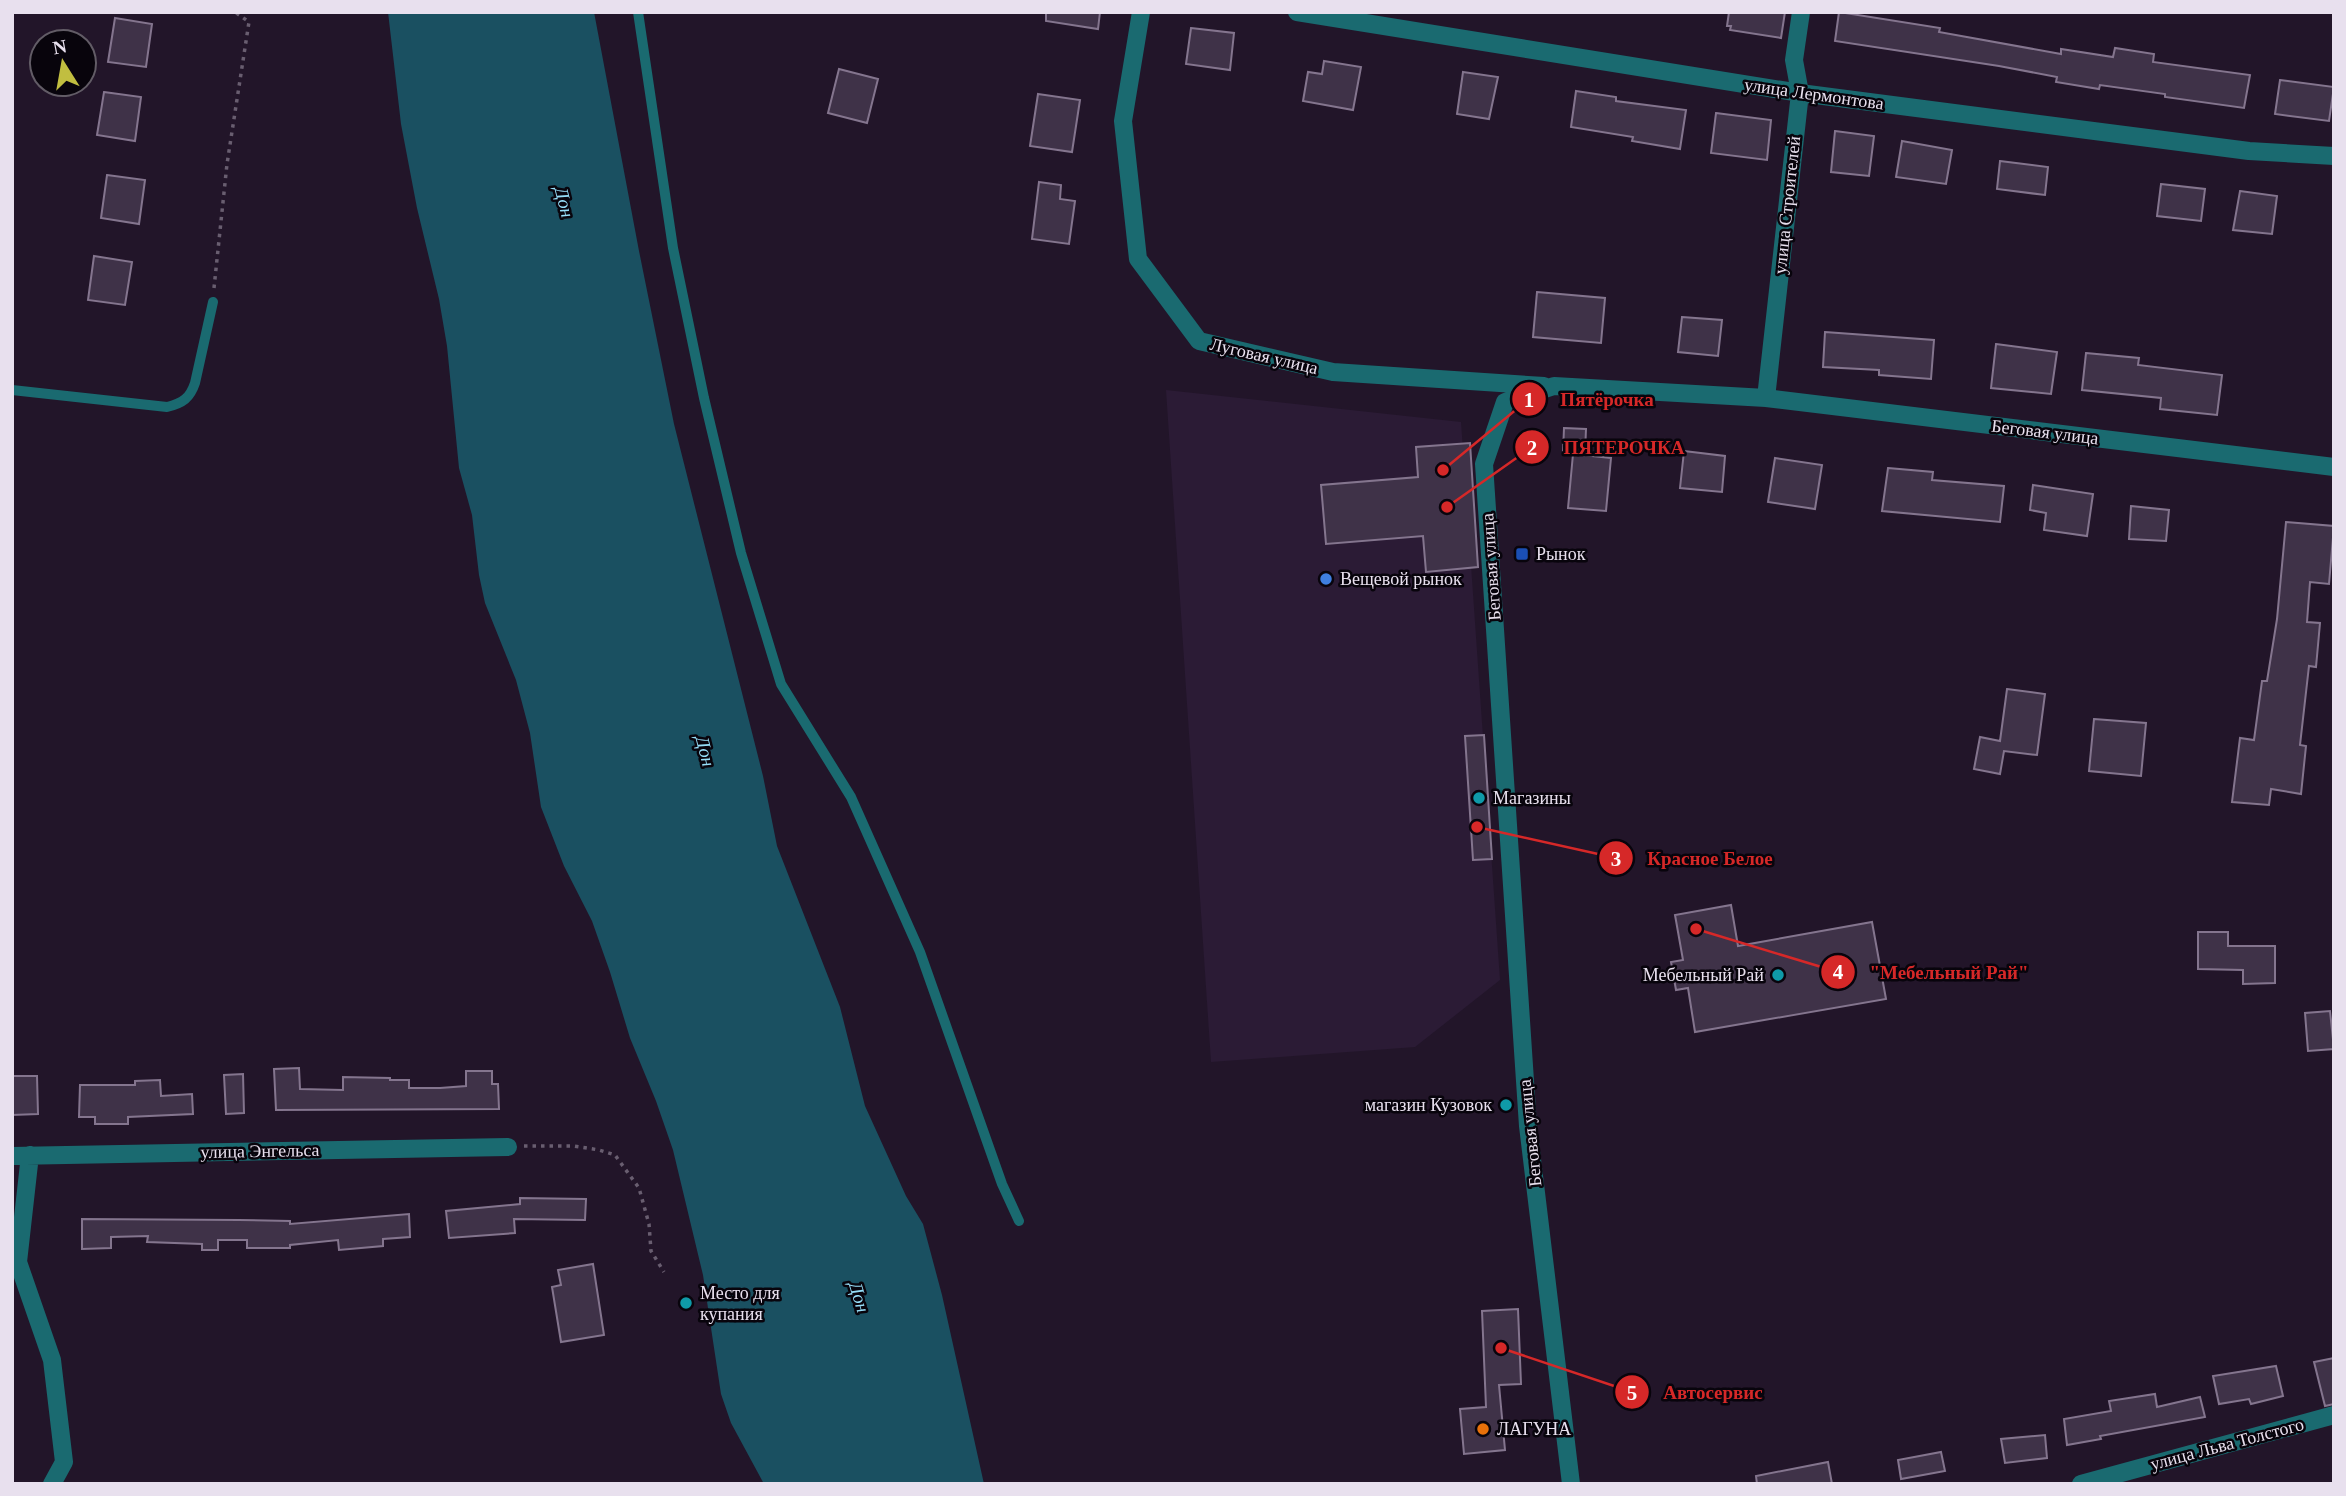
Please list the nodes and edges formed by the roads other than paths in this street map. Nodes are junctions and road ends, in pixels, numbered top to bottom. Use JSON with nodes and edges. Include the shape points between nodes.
{"nodes":[{"id":1,"x":638,"y":12,"type":"edge"},
{"id":2,"x":1141,"y":12,"type":"edge"},
{"id":3,"x":1297,"y":12,"type":"edge"},
{"id":4,"x":1801,"y":12,"type":"edge"},
{"id":5,"x":1800,"y":93,"type":"junction"},
{"id":6,"x":2334,"y":156,"type":"edge"},
{"id":7,"x":213,"y":302,"type":"road end"},
{"id":8,"x":1554,"y":387,"type":"junction"},
{"id":9,"x":12,"y":390,"type":"edge"},
{"id":10,"x":1766,"y":398,"type":"junction"},
{"id":11,"x":2334,"y":467,"type":"edge"},
{"id":12,"x":508,"y":1147,"type":"road end"},
{"id":13,"x":21,"y":1156,"type":"edge"},
{"id":14,"x":1019,"y":1221,"type":"dead end"},
{"id":15,"x":2334,"y":1415,"type":"edge"},
{"id":16,"x":52,"y":1484,"type":"edge"},
{"id":17,"x":1571,"y":1484,"type":"edge"},
{"id":18,"x":2081,"y":1484,"type":"edge"}],
"edges":[{"from":1,"to":14,"type":"lane","via":[[673,248],[704,398],[741,552],[781,684],[850,797],[920,952]]},
{"from":2,"to":8,"type":"street","name":"Луговая улица","via":[[1123,121],[1138,260],[1199,341],[1333,372]]},
{"from":3,"to":5,"type":"street","name":"улица Лермонтова"},
{"from":4,"to":5,"type":"street","name":"улица Строителей","via":[[1794,60]]},
{"from":5,"to":6,"type":"street","name":"улица Лермонтова","via":[[2249,151]]},
{"from":5,"to":10,"type":"street","name":"улица Строителей"},
{"from":7,"to":9,"type":"lane","via":[[195,383],[181,404],[167,407]]},
{"from":8,"to":10,"type":"street","name":"Беговая улица"},
{"from":8,"to":17,"type":"street","name":"Беговая улица","via":[[1505,402],[1484,464],[1528,1126]]},
{"from":10,"to":11,"type":"street","name":"Беговая улица"},
{"from":12,"to":13,"type":"street","name":"улица Энгельса"},
{"from":13,"to":16,"type":"street","via":[[18,1262],[52,1360],[64,1462]]},
{"from":15,"to":18,"type":"street","name":"улица Льва Толстого"}]}
